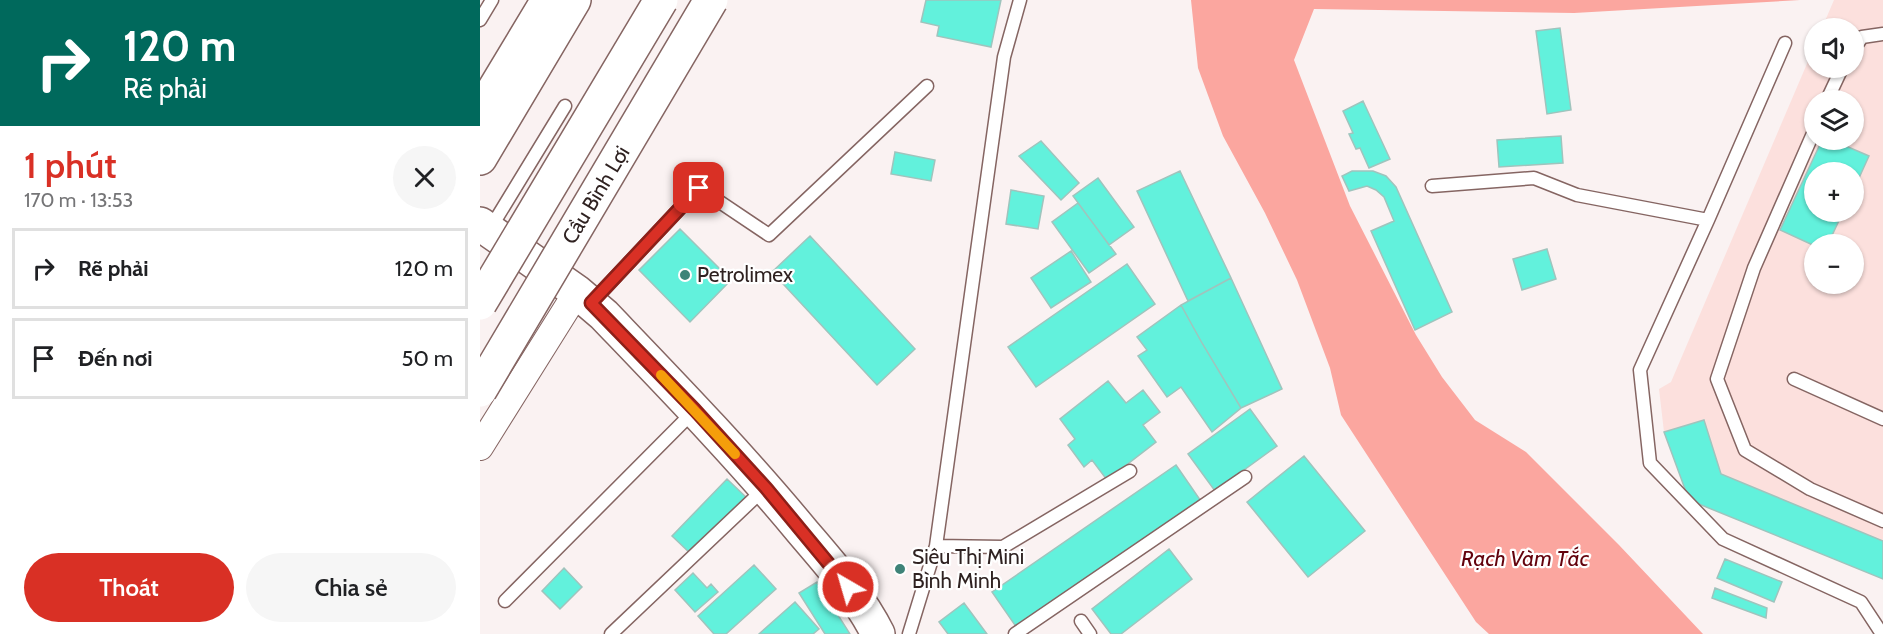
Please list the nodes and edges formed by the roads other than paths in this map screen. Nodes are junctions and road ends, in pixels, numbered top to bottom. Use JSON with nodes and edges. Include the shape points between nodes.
{"nodes":[{"id":1,"x":492,"y":0,"type":"edge"},
{"id":2,"x":524,"y":0,"type":"edge"},
{"id":3,"x":548,"y":0,"type":"edge"},
{"id":4,"x":574,"y":0,"type":"edge"},
{"id":5,"x":661,"y":0,"type":"edge"},
{"id":6,"x":693,"y":0,"type":"edge"},
{"id":7,"x":711,"y":0,"type":"edge"},
{"id":8,"x":1020,"y":0,"type":"edge"},
{"id":9,"x":480,"y":20,"type":"edge"},
{"id":10,"x":1883,"y":34,"type":"edge"},
{"id":11,"x":1864,"y":37,"type":"edge"},
{"id":12,"x":1785,"y":43,"type":"dead end"},
{"id":13,"x":480,"y":74,"type":"edge"},
{"id":14,"x":927,"y":86,"type":"dead end"},
{"id":15,"x":565,"y":106,"type":"dead end"},
{"id":16,"x":480,"y":113,"type":"edge"},
{"id":17,"x":1806,"y":150,"type":"edge"},
{"id":18,"x":480,"y":158,"type":"edge"},
{"id":19,"x":1432,"y":186,"type":"dead end"},
{"id":20,"x":1708,"y":220,"type":"junction"},
{"id":21,"x":485,"y":227,"type":"edge"},
{"id":22,"x":584,"y":297,"type":"junction"},
{"id":23,"x":480,"y":303,"type":"edge"},
{"id":24,"x":480,"y":362,"type":"edge"},
{"id":25,"x":1794,"y":379,"type":"dead end"},
{"id":26,"x":480,"y":390,"type":"edge"},
{"id":27,"x":695,"y":410,"type":"junction"},
{"id":28,"x":1883,"y":419,"type":"edge"},
{"id":29,"x":480,"y":447,"type":"edge"},
{"id":30,"x":1130,"y":471,"type":"dead end"},
{"id":31,"x":1245,"y":477,"type":"dead end"},
{"id":32,"x":766,"y":488,"type":"junction"},
{"id":33,"x":1883,"y":522,"type":"edge"},
{"id":34,"x":936,"y":546,"type":"junction"},
{"id":35,"x":505,"y":601,"type":"dead end"},
{"id":36,"x":1081,"y":621,"type":"dead end"},
{"id":37,"x":611,"y":634,"type":"edge"},
{"id":38,"x":878,"y":634,"type":"edge"},
{"id":39,"x":909,"y":634,"type":"edge"},
{"id":40,"x":1015,"y":634,"type":"edge"},
{"id":41,"x":1090,"y":634,"type":"edge"},
{"id":42,"x":1882,"y":634,"type":"edge"}],
"edges":[{"from":1,"to":9,"type":"lane"},
{"from":2,"to":13,"type":"main road"},
{"from":3,"to":16,"type":"main road"},
{"from":4,"to":18,"type":"main road"},
{"from":5,"to":23,"type":"main road","bridge":true},
{"from":6,"to":24,"type":"main road","name":"Cầu Bình Lợi"},
{"from":7,"to":26,"type":"main road","name":"Cầu Bình Lợi","bridge":true},
{"from":8,"to":34,"type":"lane","via":[[1004,57]]},
{"from":10,"to":11,"type":"lane"},
{"from":12,"to":20,"type":"lane"},
{"from":14,"to":22,"type":"lane","via":[[769,235],[699,188]]},
{"from":15,"to":21,"type":"lane"},
{"from":17,"to":33,"type":"lane","via":[[1754,268],[1717,379],[1745,450],[1810,489]]},
{"from":19,"to":20,"type":"lane","via":[[1534,178],[1576,195]]},
{"from":20,"to":42,"type":"lane","via":[[1640,370],[1650,463],[1723,539],[1861,602]]},
{"from":21,"to":22,"type":"main road"},
{"from":22,"to":27,"type":"main road"},
{"from":22,"to":29,"type":"street"},
{"from":25,"to":28,"type":"lane"},
{"from":27,"to":32,"type":"main road"},
{"from":27,"to":35,"type":"lane"},
{"from":30,"to":34,"type":"lane","via":[[1003,547]]},
{"from":31,"to":40,"type":"lane"},
{"from":32,"to":37,"type":"lane"},
{"from":32,"to":38,"type":"main road","via":[[838,573]]},
{"from":34,"to":39,"type":"lane"},
{"from":36,"to":41,"type":"lane"}]}
